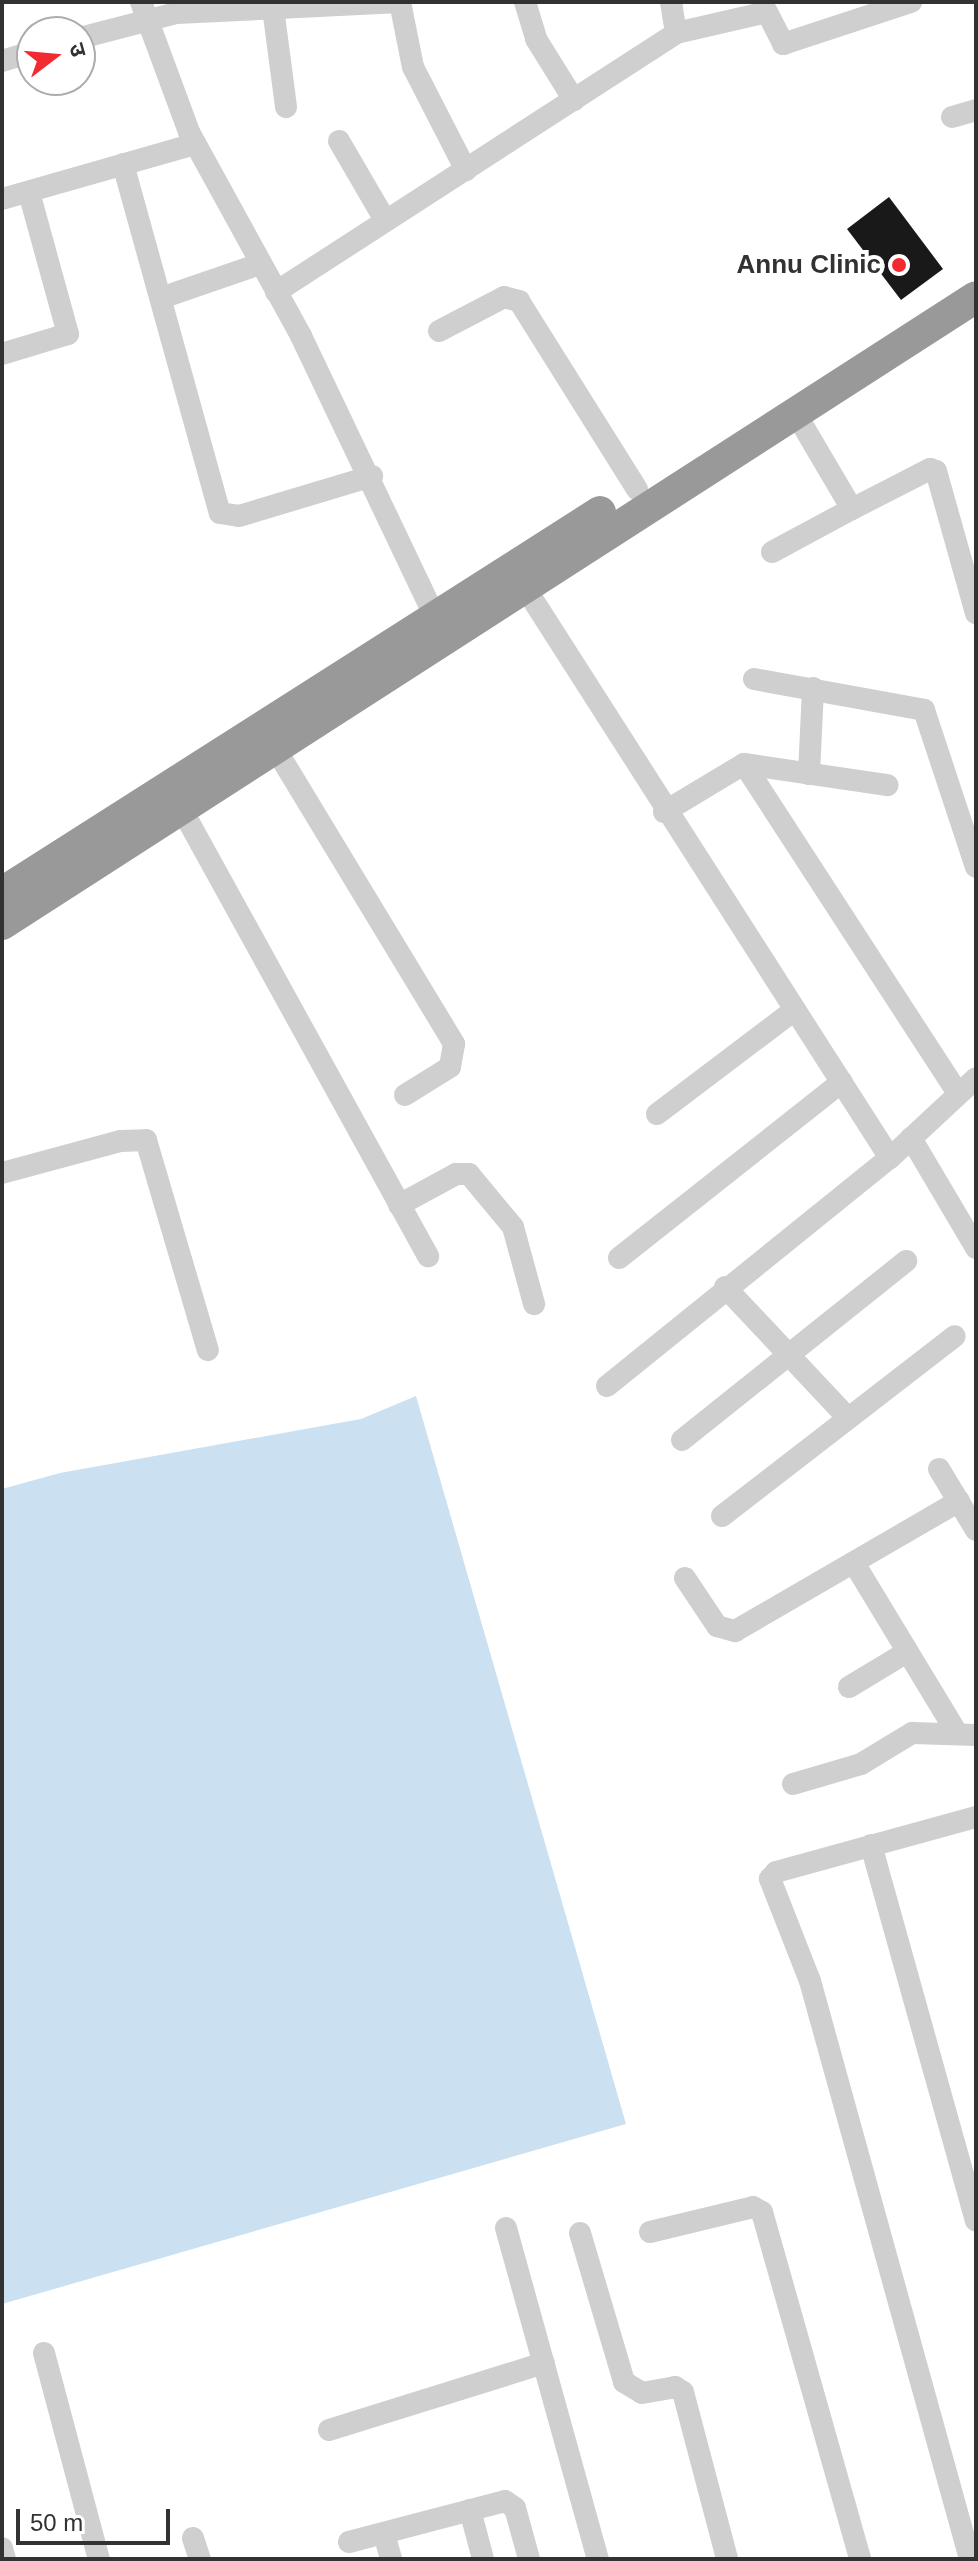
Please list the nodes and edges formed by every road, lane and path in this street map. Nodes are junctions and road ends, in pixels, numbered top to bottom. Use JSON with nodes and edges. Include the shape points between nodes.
{"nodes":[{"id":1,"x":400,"y":2,"type":"edge"},
{"id":2,"x":525,"y":2,"type":"edge"},
{"id":3,"x":671,"y":2,"type":"edge"},
{"id":4,"x":911,"y":2,"type":"edge"},
{"id":5,"x":273,"y":8,"type":"junction"},
{"id":6,"x":772,"y":8,"type":"edge"},
{"id":7,"x":143,"y":11,"type":"edge"},
{"id":8,"x":96,"y":31,"type":"edge"},
{"id":9,"x":676,"y":33,"type":"junction"},
{"id":10,"x":574,"y":100,"type":"junction"},
{"id":11,"x":286,"y":107,"type":"dead end"},
{"id":12,"x":976,"y":110,"type":"edge"},
{"id":13,"x":952,"y":117,"type":"dead end"},
{"id":14,"x":339,"y":141,"type":"dead end"},
{"id":15,"x":195,"y":144,"type":"junction"},
{"id":16,"x":123,"y":164,"type":"junction"},
{"id":17,"x":466,"y":170,"type":"junction"},
{"id":18,"x":29,"y":192,"type":"junction"},
{"id":19,"x":2,"y":199,"type":"edge"},
{"id":20,"x":385,"y":220,"type":"junction"},
{"id":21,"x":260,"y":264,"type":"junction"},
{"id":22,"x":976,"y":274,"type":"edge"},
{"id":23,"x":276,"y":292,"type":"junction"},
{"id":24,"x":976,"y":297,"type":"edge"},
{"id":25,"x":161,"y":298,"type":"junction"},
{"id":26,"x":439,"y":331,"type":"dead end"},
{"id":27,"x":2,"y":354,"type":"edge"},
{"id":28,"x":796,"y":414,"type":"junction"},
{"id":29,"x":372,"y":476,"type":"junction"},
{"id":30,"x":637,"y":489,"type":"junction"},
{"id":31,"x":852,"y":509,"type":"junction"},
{"id":32,"x":772,"y":552,"type":"dead end"},
{"id":33,"x":524,"y":586,"type":"junction"},
{"id":34,"x":976,"y":613,"type":"edge"},
{"id":35,"x":434,"y":615,"type":"junction"},
{"id":36,"x":754,"y":679,"type":"dead end"},
{"id":37,"x":813,"y":688,"type":"junction"},
{"id":38,"x":275,"y":748,"type":"junction"},
{"id":39,"x":744,"y":764,"type":"junction"},
{"id":40,"x":809,"y":774,"type":"junction"},
{"id":41,"x":887,"y":785,"type":"dead end"},
{"id":42,"x":186,"y":794,"type":"junction"},
{"id":43,"x":664,"y":812,"type":"junction"},
{"id":44,"x":976,"y":867,"type":"edge"},
{"id":45,"x":2,"y":893,"type":"edge"},
{"id":46,"x":2,"y":924,"type":"edge"},
{"id":47,"x":792,"y":1012,"type":"junction"},
{"id":48,"x":976,"y":1078,"type":"edge"},
{"id":49,"x":842,"y":1082,"type":"junction"},
{"id":50,"x":958,"y":1094,"type":"junction"},
{"id":51,"x":405,"y":1095,"type":"dead end"},
{"id":52,"x":657,"y":1114,"type":"dead end"},
{"id":53,"x":911,"y":1138,"type":"junction"},
{"id":54,"x":890,"y":1158,"type":"junction"},
{"id":55,"x":2,"y":1173,"type":"edge"},
{"id":56,"x":399,"y":1205,"type":"junction"},
{"id":57,"x":976,"y":1248,"type":"edge"},
{"id":58,"x":428,"y":1256,"type":"dead end"},
{"id":59,"x":619,"y":1258,"type":"dead end"},
{"id":60,"x":906,"y":1261,"type":"dead end"},
{"id":61,"x":725,"y":1287,"type":"junction"},
{"id":62,"x":534,"y":1304,"type":"dead end"},
{"id":63,"x":955,"y":1336,"type":"dead end"},
{"id":64,"x":208,"y":1350,"type":"dead end"},
{"id":65,"x":791,"y":1356,"type":"junction"},
{"id":66,"x":607,"y":1386,"type":"dead end"},
{"id":67,"x":848,"y":1418,"type":"junction"},
{"id":68,"x":682,"y":1440,"type":"dead end"},
{"id":69,"x":939,"y":1469,"type":"dead end"},
{"id":70,"x":959,"y":1501,"type":"junction"},
{"id":71,"x":722,"y":1516,"type":"dead end"},
{"id":72,"x":976,"y":1530,"type":"edge"},
{"id":73,"x":854,"y":1563,"type":"junction"},
{"id":74,"x":685,"y":1578,"type":"dead end"},
{"id":75,"x":907,"y":1652,"type":"junction"},
{"id":76,"x":849,"y":1687,"type":"dead end"},
{"id":77,"x":966,"y":1734,"type":"edge"},
{"id":78,"x":793,"y":1784,"type":"dead end"},
{"id":79,"x":976,"y":1817,"type":"edge"},
{"id":80,"x":871,"y":1845,"type":"junction"},
{"id":81,"x":976,"y":2221,"type":"edge"},
{"id":82,"x":506,"y":2228,"type":"dead end"},
{"id":83,"x":650,"y":2232,"type":"dead end"},
{"id":84,"x":580,"y":2233,"type":"dead end"},
{"id":85,"x":44,"y":2353,"type":"dead end"},
{"id":86,"x":544,"y":2363,"type":"junction"},
{"id":87,"x":329,"y":2430,"type":"dead end"},
{"id":88,"x":470,"y":2510,"type":"junction"},
{"id":89,"x":384,"y":2534,"type":"junction"},
{"id":90,"x":349,"y":2542,"type":"dead end"},
{"id":91,"x":2,"y":2548,"type":"edge"},
{"id":92,"x":5,"y":2559,"type":"edge"},
{"id":93,"x":99,"y":2559,"type":"edge"},
{"id":94,"x":391,"y":2559,"type":"edge"},
{"id":95,"x":483,"y":2559,"type":"edge"},
{"id":96,"x":529,"y":2559,"type":"edge"},
{"id":97,"x":598,"y":2559,"type":"edge"},
{"id":98,"x":727,"y":2559,"type":"edge"},
{"id":99,"x":860,"y":2559,"type":"edge"},
{"id":100,"x":970,"y":2559,"type":"edge"}],
"edges":[{"from":1,"to":5,"type":"street"},
{"from":1,"to":17,"type":"street","via":[[416,77]]},
{"from":2,"to":10,"type":"street","via":[[540,47]]},
{"from":3,"to":9,"type":"street"},
{"from":4,"to":6,"type":"street","via":[[783,44]]},
{"from":5,"to":7,"type":"street"},
{"from":5,"to":11,"type":"street"},
{"from":6,"to":9,"type":"street"},
{"from":7,"to":8,"type":"street"},
{"from":7,"to":15,"type":"street"},
{"from":9,"to":10,"type":"street"},
{"from":10,"to":17,"type":"street"},
{"from":12,"to":13,"type":"street"},
{"from":14,"to":20,"type":"street"},
{"from":15,"to":16,"type":"street"},
{"from":15,"to":21,"type":"street"},
{"from":16,"to":18,"type":"street"},
{"from":16,"to":25,"type":"street"},
{"from":17,"to":20,"type":"street"},
{"from":18,"to":19,"type":"street"},
{"from":18,"to":27,"type":"street","via":[[68,334]]},
{"from":20,"to":23,"type":"street"},
{"from":21,"to":23,"type":"street"},
{"from":21,"to":25,"type":"street"},
{"from":22,"to":30,"type":"highway"},
{"from":23,"to":29,"type":"street"},
{"from":24,"to":28,"type":"highway"},
{"from":25,"to":29,"type":"street","via":[[220,513],[239,516]]},
{"from":26,"to":30,"type":"street","via":[[501,298],[519,301]]},
{"from":28,"to":31,"type":"street"},
{"from":28,"to":33,"type":"highway"},
{"from":29,"to":35,"type":"street"},
{"from":30,"to":35,"type":"highway"},
{"from":31,"to":32,"type":"street"},
{"from":31,"to":34,"type":"street","via":[[930,469],[936,471]]},
{"from":33,"to":38,"type":"highway"},
{"from":33,"to":43,"type":"street"},
{"from":35,"to":42,"type":"highway"},
{"from":36,"to":37,"type":"street"},
{"from":37,"to":40,"type":"street"},
{"from":37,"to":44,"type":"street","via":[[915,705],[927,713]]},
{"from":38,"to":42,"type":"highway"},
{"from":38,"to":51,"type":"street","via":[[454,1044],[450,1067]]},
{"from":39,"to":40,"type":"street"},
{"from":39,"to":43,"type":"street"},
{"from":39,"to":50,"type":"street"},
{"from":40,"to":41,"type":"street"},
{"from":42,"to":45,"type":"highway"},
{"from":42,"to":46,"type":"highway"},
{"from":42,"to":56,"type":"street"},
{"from":43,"to":47,"type":"street"},
{"from":47,"to":49,"type":"street"},
{"from":47,"to":52,"type":"street"},
{"from":48,"to":50,"type":"street"},
{"from":49,"to":54,"type":"street"},
{"from":49,"to":59,"type":"street"},
{"from":50,"to":53,"type":"street"},
{"from":53,"to":54,"type":"street"},
{"from":53,"to":57,"type":"street"},
{"from":54,"to":61,"type":"street"},
{"from":55,"to":64,"type":"street","via":[[121,1141],[146,1140]]},
{"from":56,"to":58,"type":"street"},
{"from":56,"to":62,"type":"street","via":[[456,1174],[469,1174],[513,1227]]},
{"from":60,"to":65,"type":"street"},
{"from":61,"to":65,"type":"street"},
{"from":61,"to":66,"type":"street"},
{"from":63,"to":67,"type":"street"},
{"from":65,"to":67,"type":"street"},
{"from":65,"to":68,"type":"street"},
{"from":67,"to":71,"type":"street"},
{"from":69,"to":70,"type":"street"},
{"from":70,"to":72,"type":"street"},
{"from":70,"to":73,"type":"street"},
{"from":73,"to":74,"type":"street","via":[[726,1632]]},
{"from":73,"to":75,"type":"street"},
{"from":75,"to":76,"type":"street"},
{"from":75,"to":77,"type":"street"},
{"from":77,"to":78,"type":"street","via":[[912,1733],[861,1764]]},
{"from":79,"to":80,"type":"street"},
{"from":80,"to":81,"type":"street"},
{"from":80,"to":100,"type":"street","via":[[776,1872],[770,1884],[810,1981]]},
{"from":82,"to":86,"type":"street"},
{"from":83,"to":99,"type":"street","via":[[753,2207],[762,2212]]},
{"from":84,"to":98,"type":"street","via":[[624,2382],[642,2393],[675,2387],[683,2392]]},
{"from":85,"to":93,"type":"street"},
{"from":86,"to":87,"type":"street"},
{"from":86,"to":97,"type":"street"},
{"from":88,"to":89,"type":"street"},
{"from":88,"to":95,"type":"street"},
{"from":88,"to":96,"type":"street","via":[[512,2503]]},
{"from":89,"to":90,"type":"street"},
{"from":89,"to":94,"type":"street"},
{"from":91,"to":92,"type":"street"}]}
